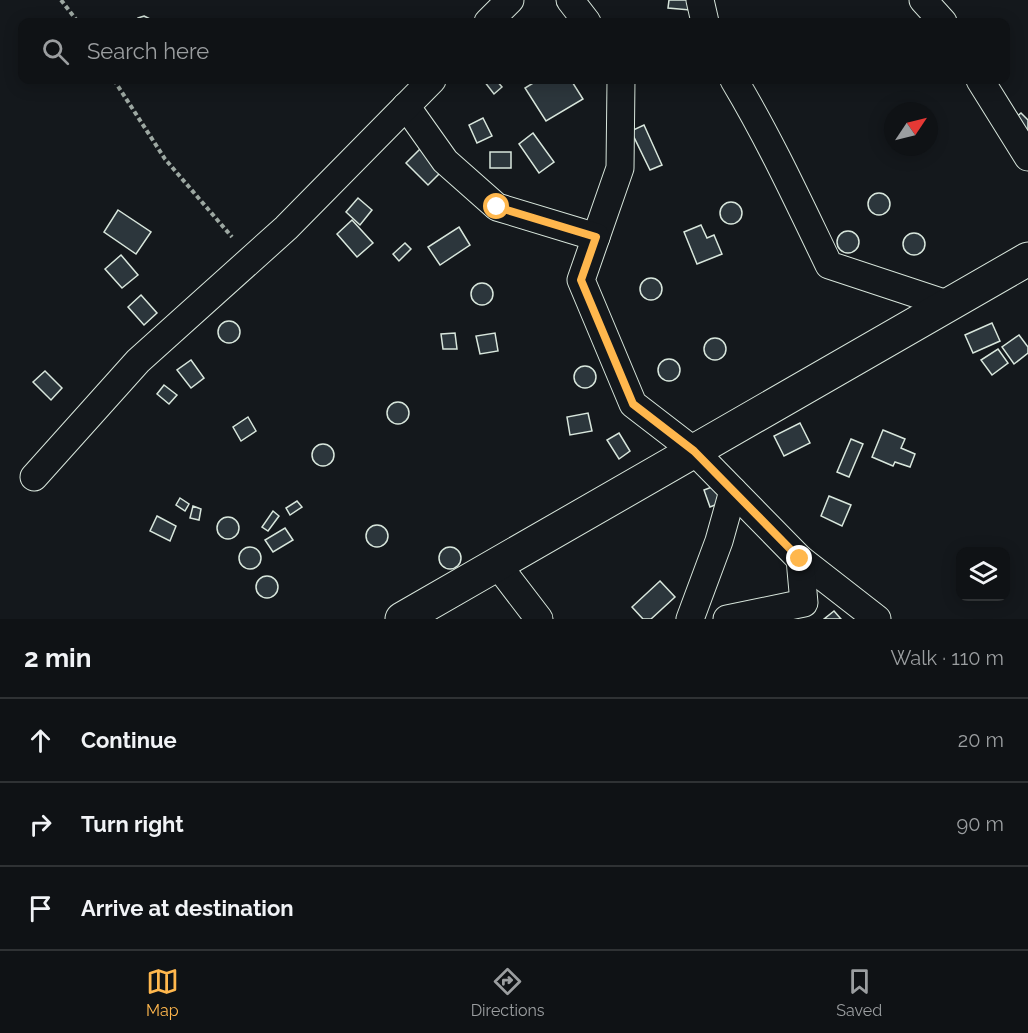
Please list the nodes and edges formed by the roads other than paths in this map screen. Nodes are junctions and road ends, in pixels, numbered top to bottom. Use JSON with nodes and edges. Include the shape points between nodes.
{"nodes":[{"id":1,"x":510,"y":0,"type":"edge"},
{"id":2,"x":570,"y":0,"type":"edge"},
{"id":3,"x":700,"y":0,"type":"edge"},
{"id":4,"x":923,"y":0,"type":"edge"},
{"id":5,"x":492,"y":18,"type":"edge"},
{"id":6,"x":584,"y":18,"type":"edge"},
{"id":7,"x":704,"y":18,"type":"edge"},
{"id":8,"x":939,"y":18,"type":"edge"},
{"id":9,"x":428,"y":84,"type":"edge"},
{"id":10,"x":621,"y":84,"type":"edge"},
{"id":11,"x":736,"y":84,"type":"edge"},
{"id":12,"x":982,"y":84,"type":"edge"},
{"id":13,"x":406,"y":106,"type":"junction"},
{"id":14,"x":1028,"y":157,"type":"edge"},
{"id":15,"x":596,"y":237,"type":"junction"},
{"id":16,"x":1028,"y":259,"type":"edge"},
{"id":17,"x":950,"y":304,"type":"junction"},
{"id":18,"x":694,"y":451,"type":"junction"},
{"id":19,"x":34,"y":477,"type":"dead end"},
{"id":20,"x":733,"y":491,"type":"junction"},
{"id":21,"x":800,"y":559,"type":"junction"},
{"id":22,"x":497,"y":564,"type":"junction"},
{"id":23,"x":402,"y":619,"type":"edge"},
{"id":24,"x":539,"y":619,"type":"edge"},
{"id":25,"x":690,"y":619,"type":"edge"},
{"id":26,"x":727,"y":619,"type":"edge"},
{"id":27,"x":877,"y":619,"type":"edge"}],
"edges":[{"from":1,"to":5,"type":"street"},
{"from":2,"to":6,"type":"street"},
{"from":3,"to":7,"type":"street"},
{"from":4,"to":8,"type":"street"},
{"from":9,"to":13,"type":"street"},
{"from":10,"to":15,"type":"street","via":[[620,168]]},
{"from":11,"to":17,"type":"street","via":[[829,266]]},
{"from":12,"to":14,"type":"street"},
{"from":13,"to":15,"type":"street","via":[[445,161],[497,207]]},
{"from":13,"to":19,"type":"street","via":[[286,228],[138,361]]},
{"from":15,"to":18,"type":"street","via":[[581,280],[633,404]]},
{"from":16,"to":17,"type":"street"},
{"from":17,"to":18,"type":"street"},
{"from":18,"to":20,"type":"street"},
{"from":18,"to":22,"type":"street"},
{"from":20,"to":21,"type":"street"},
{"from":20,"to":25,"type":"street"},
{"from":21,"to":26,"type":"street","via":[[804,603]]},
{"from":21,"to":27,"type":"street"},
{"from":22,"to":23,"type":"street"},
{"from":22,"to":24,"type":"street"}]}
